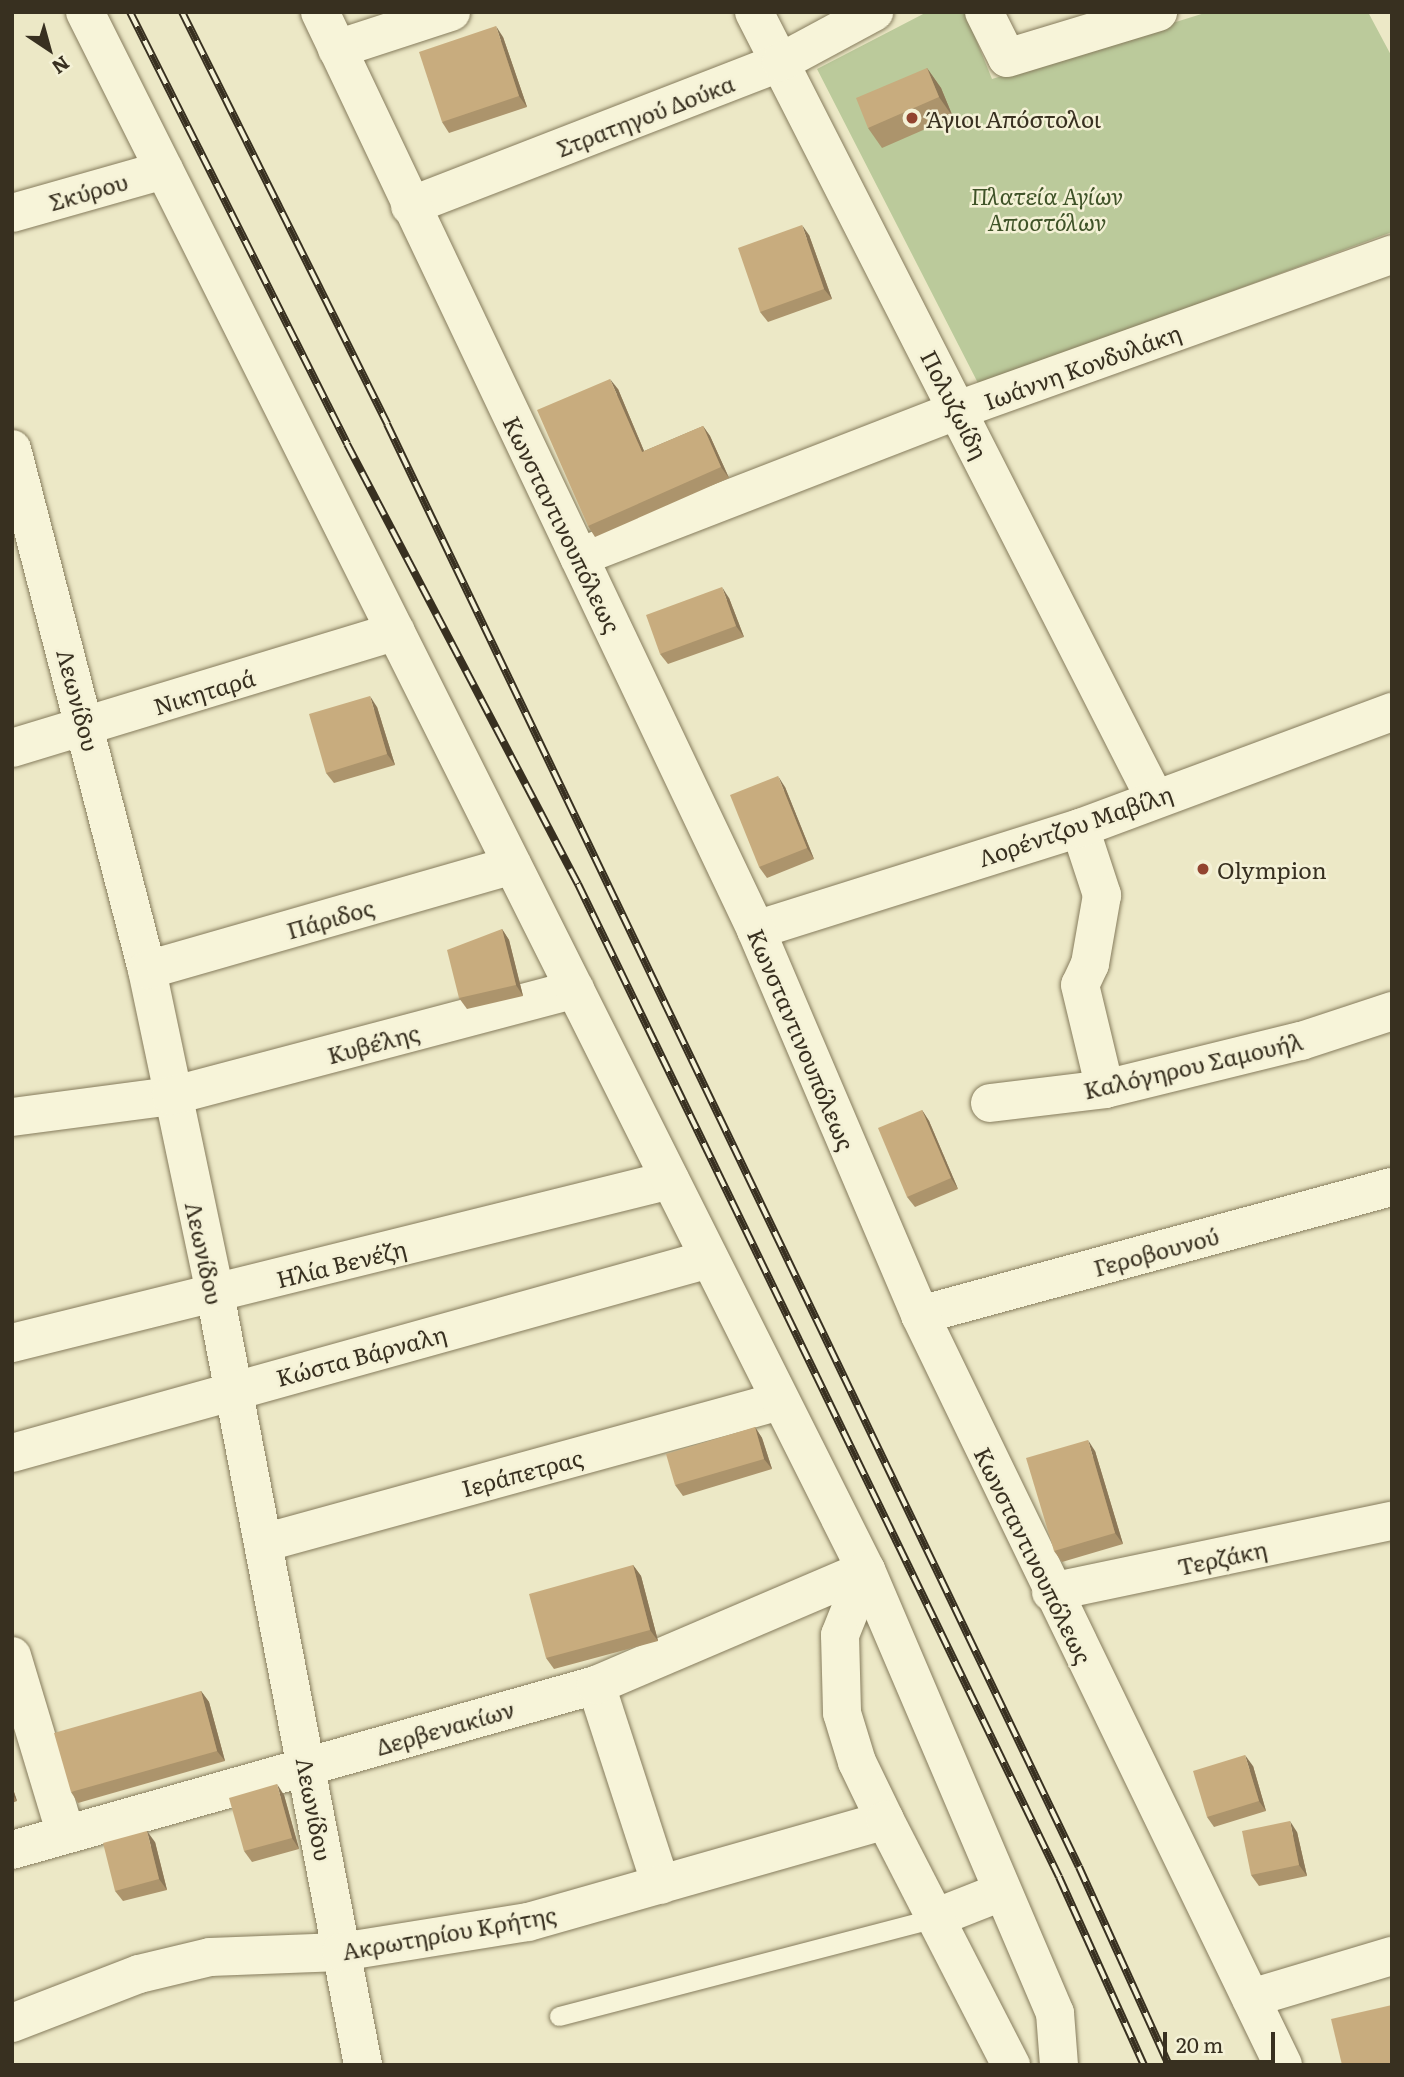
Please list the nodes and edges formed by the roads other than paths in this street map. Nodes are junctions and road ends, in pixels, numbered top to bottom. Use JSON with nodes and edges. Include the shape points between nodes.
{"nodes":[{"id":1,"x":85,"y":12,"type":"edge"},
{"id":2,"x":320,"y":12,"type":"edge"},
{"id":3,"x":451,"y":12,"type":"edge"},
{"id":4,"x":754,"y":12,"type":"edge"},
{"id":5,"x":874,"y":12,"type":"edge"},
{"id":6,"x":984,"y":12,"type":"edge"},
{"id":7,"x":1158,"y":12,"type":"edge"},
{"id":8,"x":337,"y":49,"type":"junction"},
{"id":9,"x":781,"y":62,"type":"junction"},
{"id":10,"x":164,"y":170,"type":"junction"},
{"id":11,"x":410,"y":206,"type":"junction"},
{"id":12,"x":12,"y":213,"type":"edge"},
{"id":13,"x":1392,"y":255,"type":"edge"},
{"id":14,"x":958,"y":410,"type":"junction"},
{"id":15,"x":12,"y":449,"type":"edge"},
{"id":16,"x":579,"y":558,"type":"junction"},
{"id":17,"x":396,"y":631,"type":"junction"},
{"id":18,"x":1392,"y":712,"type":"edge"},
{"id":19,"x":86,"y":726,"type":"junction"},
{"id":20,"x":12,"y":748,"type":"edge"},
{"id":21,"x":1154,"y":797,"type":"junction"},
{"id":22,"x":1080,"y":828,"type":"junction"},
{"id":23,"x":512,"y":865,"type":"junction"},
{"id":24,"x":756,"y":930,"type":"junction"},
{"id":25,"x":147,"y":971,"type":"junction"},
{"id":26,"x":575,"y":989,"type":"junction"},
{"id":27,"x":1392,"y":1011,"type":"edge"},
{"id":28,"x":1105,"y":1089,"type":"junction"},
{"id":29,"x":171,"y":1096,"type":"junction"},
{"id":30,"x":990,"y":1103,"type":"dead end"},
{"id":31,"x":12,"y":1117,"type":"edge"},
{"id":32,"x":670,"y":1180,"type":"junction"},
{"id":33,"x":1392,"y":1187,"type":"edge"},
{"id":34,"x":709,"y":1259,"type":"junction"},
{"id":35,"x":215,"y":1294,"type":"junction"},
{"id":36,"x":920,"y":1315,"type":"junction"},
{"id":37,"x":12,"y":1343,"type":"edge"},
{"id":38,"x":231,"y":1391,"type":"junction"},
{"id":39,"x":780,"y":1401,"type":"junction"},
{"id":40,"x":12,"y":1453,"type":"edge"},
{"id":41,"x":1392,"y":1521,"type":"edge"},
{"id":42,"x":263,"y":1543,"type":"junction"},
{"id":43,"x":866,"y":1570,"type":"junction"},
{"id":44,"x":1051,"y":1592,"type":"junction"},
{"id":45,"x":12,"y":1656,"type":"edge"},
{"id":46,"x":596,"y":1685,"type":"junction"},
{"id":47,"x":307,"y":1766,"type":"junction"},
{"id":48,"x":885,"y":1820,"type":"junction"},
{"id":49,"x":65,"y":1832,"type":"junction"},
{"id":50,"x":12,"y":1850,"type":"edge"},
{"id":51,"x":661,"y":1885,"type":"junction"},
{"id":52,"x":1001,"y":1892,"type":"junction"},
{"id":53,"x":935,"y":1918,"type":"junction"},
{"id":54,"x":341,"y":1952,"type":"junction"},
{"id":55,"x":1392,"y":1956,"type":"edge"},
{"id":56,"x":1251,"y":1998,"type":"junction"},
{"id":57,"x":559,"y":2016,"type":"dead end"},
{"id":58,"x":12,"y":2023,"type":"edge"},
{"id":59,"x":363,"y":2065,"type":"edge"},
{"id":60,"x":1011,"y":2065,"type":"edge"},
{"id":61,"x":1059,"y":2065,"type":"edge"},
{"id":62,"x":1283,"y":2065,"type":"edge"}],
"edges":[{"from":1,"to":10,"type":"street"},
{"from":2,"to":8,"type":"street","name":"Κωνσταντινουπόλεως"},
{"from":3,"to":8,"type":"street"},
{"from":4,"to":9,"type":"street","name":"Πολυζωίδη"},
{"from":5,"to":9,"type":"street","name":"Στρατηγού Δούκα"},
{"from":6,"to":7,"type":"street","via":[[1007,58]]},
{"from":8,"to":11,"type":"street","name":"Κωνσταντινουπόλεως"},
{"from":9,"to":11,"type":"street","name":"Στρατηγού Δούκα"},
{"from":9,"to":14,"type":"street","name":"Πολυζωίδη"},
{"from":10,"to":12,"type":"street","name":"Σκύρου"},
{"from":10,"to":17,"type":"street"},
{"from":11,"to":16,"type":"street","name":"Κωνσταντινουπόλεως"},
{"from":13,"to":14,"type":"street","name":"Ιωάννη Κονδυλάκη"},
{"from":14,"to":16,"type":"street","name":"Ιωάννη Κονδυλάκη"},
{"from":14,"to":21,"type":"street","name":"Πολυζωίδη"},
{"from":15,"to":19,"type":"street","name":"Λεωνίδου"},
{"from":16,"to":24,"type":"street","name":"Κωνσταντινουπόλεως"},
{"from":17,"to":19,"type":"street","name":"Νικηταρά"},
{"from":17,"to":23,"type":"street"},
{"from":18,"to":21,"type":"street","name":"Λορέντζου Μαβίλη"},
{"from":19,"to":20,"type":"street","name":"Νικηταρά"},
{"from":19,"to":25,"type":"street","name":"Λεωνίδου"},
{"from":21,"to":22,"type":"street","name":"Λορέντζου Μαβίλη"},
{"from":22,"to":24,"type":"street","name":"Λορέντζου Μαβίλη"},
{"from":22,"to":28,"type":"street","via":[[1102,895],[1090,964],[1080,985]]},
{"from":23,"to":25,"type":"street","name":"Πάριδος"},
{"from":23,"to":26,"type":"street"},
{"from":24,"to":36,"type":"street","name":"Κωνσταντινουπόλεως"},
{"from":25,"to":29,"type":"street","name":"Λεωνίδου"},
{"from":26,"to":29,"type":"street","name":"Κυβέλης"},
{"from":26,"to":32,"type":"street"},
{"from":27,"to":28,"type":"street","name":"Καλόγηρου Σαμουήλ","via":[[1301,1041]]},
{"from":28,"to":30,"type":"street","name":"Καλόγηρου Σαμουήλ"},
{"from":29,"to":31,"type":"street","name":"Κυβέλης"},
{"from":29,"to":35,"type":"street","name":"Λεωνίδου"},
{"from":32,"to":34,"type":"street"},
{"from":32,"to":35,"type":"street","name":"Ηλία Βενέζη"},
{"from":33,"to":36,"type":"street","name":"Γεροβουνού"},
{"from":34,"to":38,"type":"street","name":"Κώστα Βάρναλη"},
{"from":34,"to":39,"type":"street"},
{"from":35,"to":37,"type":"street","name":"Ηλία Βενέζη"},
{"from":35,"to":38,"type":"street","name":"Λεωνίδου"},
{"from":36,"to":44,"type":"street","name":"Κωνσταντινουπόλεως"},
{"from":38,"to":40,"type":"street","name":"Κώστα Βάρναλη"},
{"from":38,"to":42,"type":"street","name":"Λεωνίδου"},
{"from":39,"to":42,"type":"street","name":"Ιεράπετρας"},
{"from":39,"to":43,"type":"street"},
{"from":41,"to":44,"type":"street","name":"Τερζάκη"},
{"from":42,"to":47,"type":"street","name":"Λεωνίδου"},
{"from":43,"to":46,"type":"street","name":"Δερβενακίων"},
{"from":43,"to":48,"type":"street","via":[[839,1635],[838,1674],[842,1713],[857,1762]]},
{"from":43,"to":52,"type":"street"},
{"from":44,"to":56,"type":"street","name":"Κωνσταντινουπόλεως"},
{"from":45,"to":49,"type":"street"},
{"from":46,"to":47,"type":"street","name":"Δερβενακίων"},
{"from":46,"to":51,"type":"street"},
{"from":47,"to":49,"type":"street","name":"Δερβενακίων"},
{"from":47,"to":54,"type":"street","name":"Λεωνίδου"},
{"from":48,"to":51,"type":"street","name":"Ακρωτηρίου Κρήτης"},
{"from":48,"to":53,"type":"street"},
{"from":49,"to":50,"type":"street","name":"Δερβενακίων"},
{"from":51,"to":54,"type":"street","name":"Ακρωτηρίου Κρήτης","via":[[528,1922]]},
{"from":52,"to":53,"type":"street"},
{"from":52,"to":61,"type":"street","via":[[1055,2012]]},
{"from":53,"to":57,"type":"lane"},
{"from":53,"to":60,"type":"street"},
{"from":54,"to":58,"type":"street","name":"Ακρωτηρίου Κρήτης","via":[[210,1957],[139,1974]]},
{"from":54,"to":59,"type":"street","name":"Λεωνίδου"},
{"from":55,"to":56,"type":"street"},
{"from":56,"to":62,"type":"street","name":"Κωνσταντινουπόλεως"}]}
